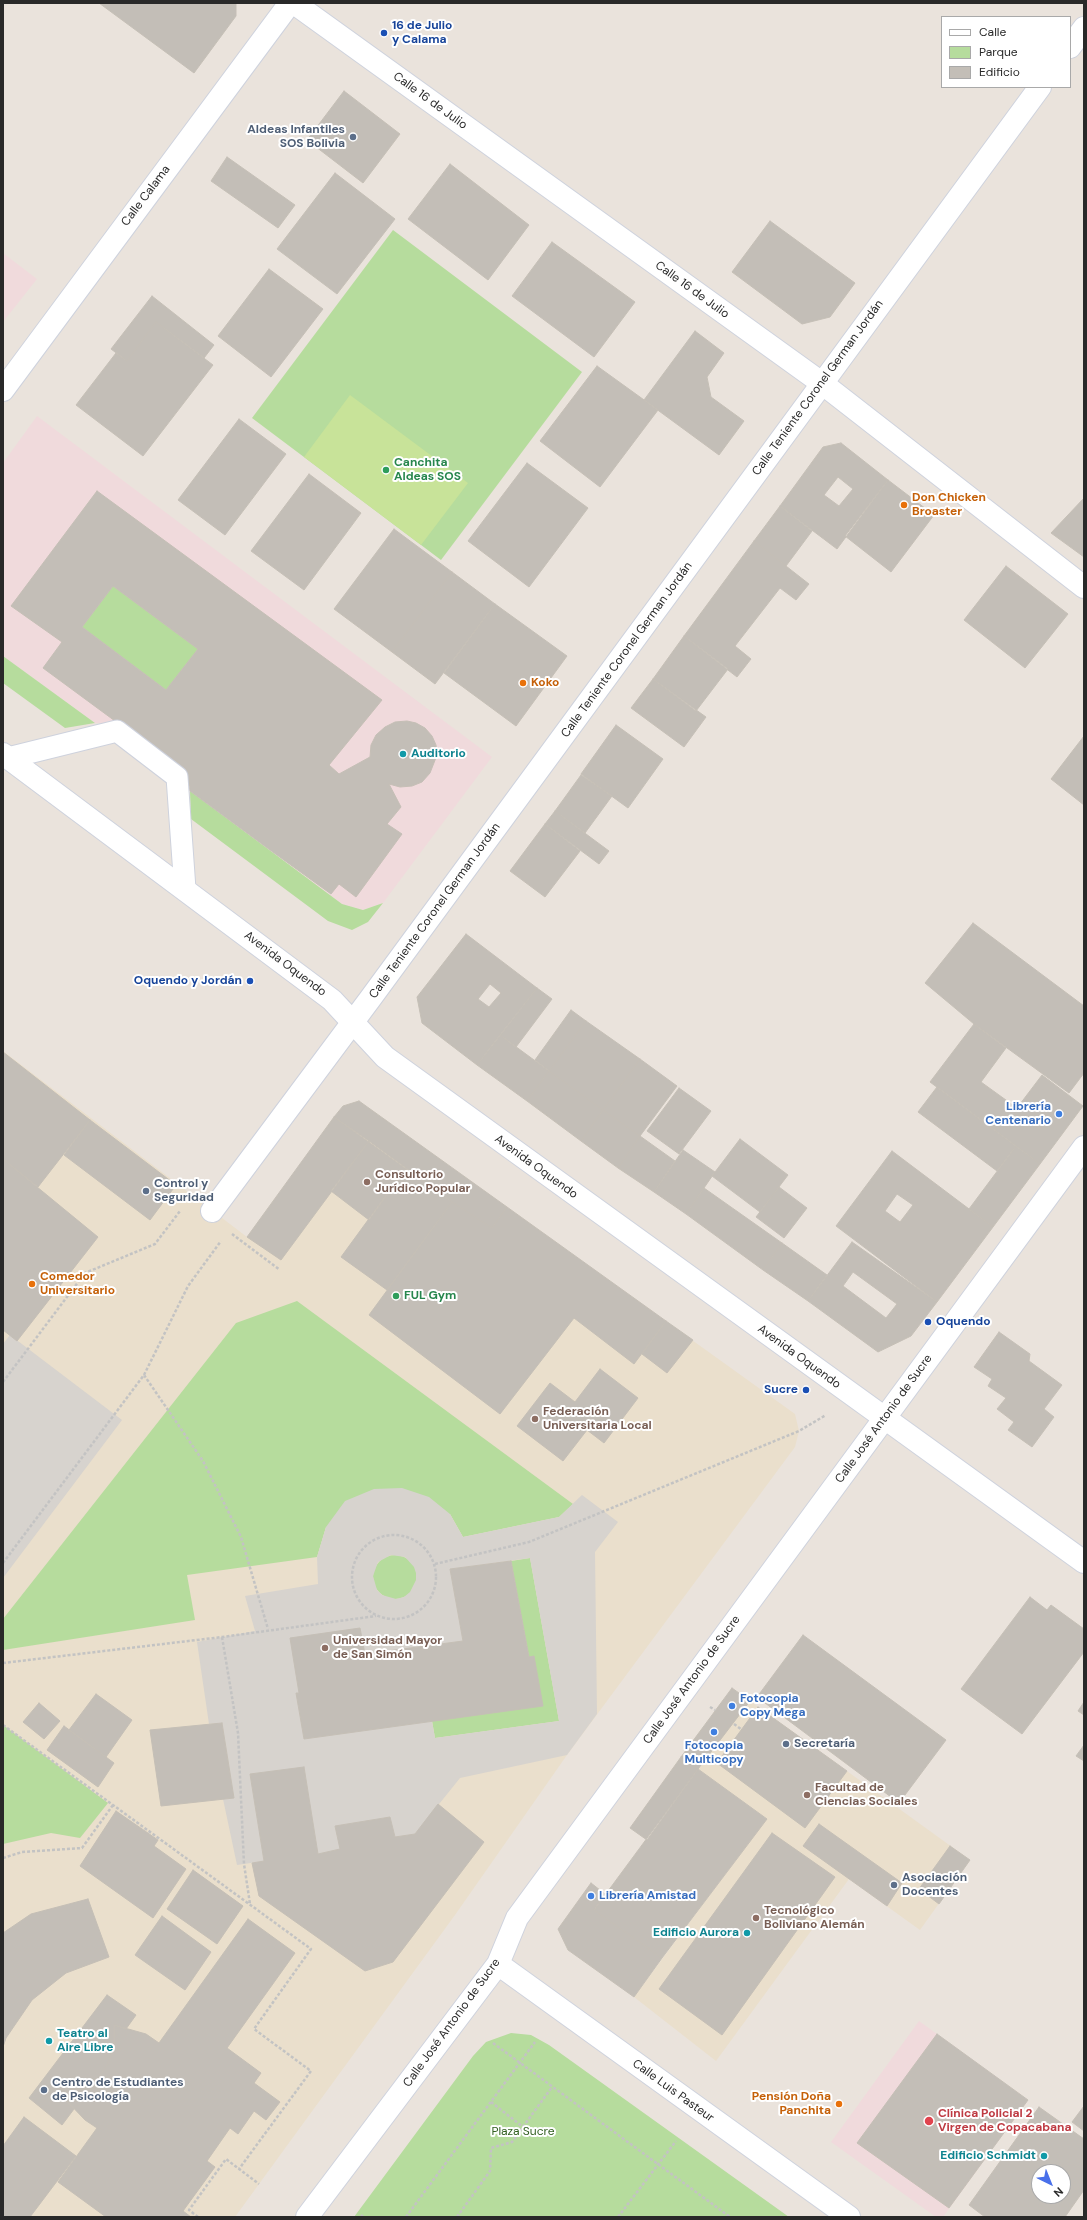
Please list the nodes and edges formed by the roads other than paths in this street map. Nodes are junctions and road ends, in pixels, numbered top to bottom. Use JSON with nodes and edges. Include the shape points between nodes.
{"nodes":[{"id":1,"x":290,"y":3,"type":"edge"},
{"id":2,"x":294,"y":3,"type":"edge"},
{"id":3,"x":1084,"y":28,"type":"edge"},
{"id":4,"x":1071,"y":46,"type":"edge"},
{"id":5,"x":1039,"y":88,"type":"edge"},
{"id":6,"x":822,"y":384,"type":"junction"},
{"id":7,"x":3,"y":390,"type":"edge"},
{"id":8,"x":1084,"y":587,"type":"edge"},
{"id":9,"x":6,"y":756,"type":"edge"},
{"id":10,"x":185,"y":889,"type":"junction"},
{"id":11,"x":352,"y":1024,"type":"junction"},
{"id":12,"x":1084,"y":1147,"type":"edge"},
{"id":13,"x":212,"y":1211,"type":"dead end"},
{"id":14,"x":884,"y":1417,"type":"junction"},
{"id":15,"x":1084,"y":1562,"type":"edge"},
{"id":16,"x":498,"y":1964,"type":"junction"},
{"id":17,"x":307,"y":2217,"type":"edge"},
{"id":18,"x":849,"y":2217,"type":"edge"}],
"edges":[{"from":1,"to":7,"type":"street","name":"Calle Calama"},
{"from":2,"to":6,"type":"street","name":"Calle 16 de Julio"},
{"from":3,"to":4,"type":"street"},
{"from":5,"to":6,"type":"street","name":"Calle Teniente Coronel German Jordán","via":[[955,199]]},
{"from":6,"to":8,"type":"street","name":"Calle 16 de Julio"},
{"from":6,"to":11,"type":"street","name":"Calle Teniente Coronel German Jordán"},
{"from":9,"to":10,"type":"street","name":"Avenida Oquendo"},
{"from":9,"to":10,"type":"lane","via":[[116,731],[177,777]]},
{"from":10,"to":11,"type":"street","name":"Avenida Oquendo","via":[[332,1000]]},
{"from":11,"to":13,"type":"street","name":"Calle Teniente Coronel German Jordán"},
{"from":11,"to":14,"type":"street","name":"Avenida Oquendo","via":[[384,1057]]},
{"from":12,"to":14,"type":"street","name":"Calle José Antonio de Sucre"},
{"from":14,"to":15,"type":"street","name":"Avenida Oquendo"},
{"from":14,"to":16,"type":"street","name":"Calle José Antonio de Sucre","via":[[517,1918]]},
{"from":16,"to":17,"type":"street","name":"Calle José Antonio de Sucre"},
{"from":16,"to":18,"type":"street","name":"Calle Luis Pasteur"}]}
